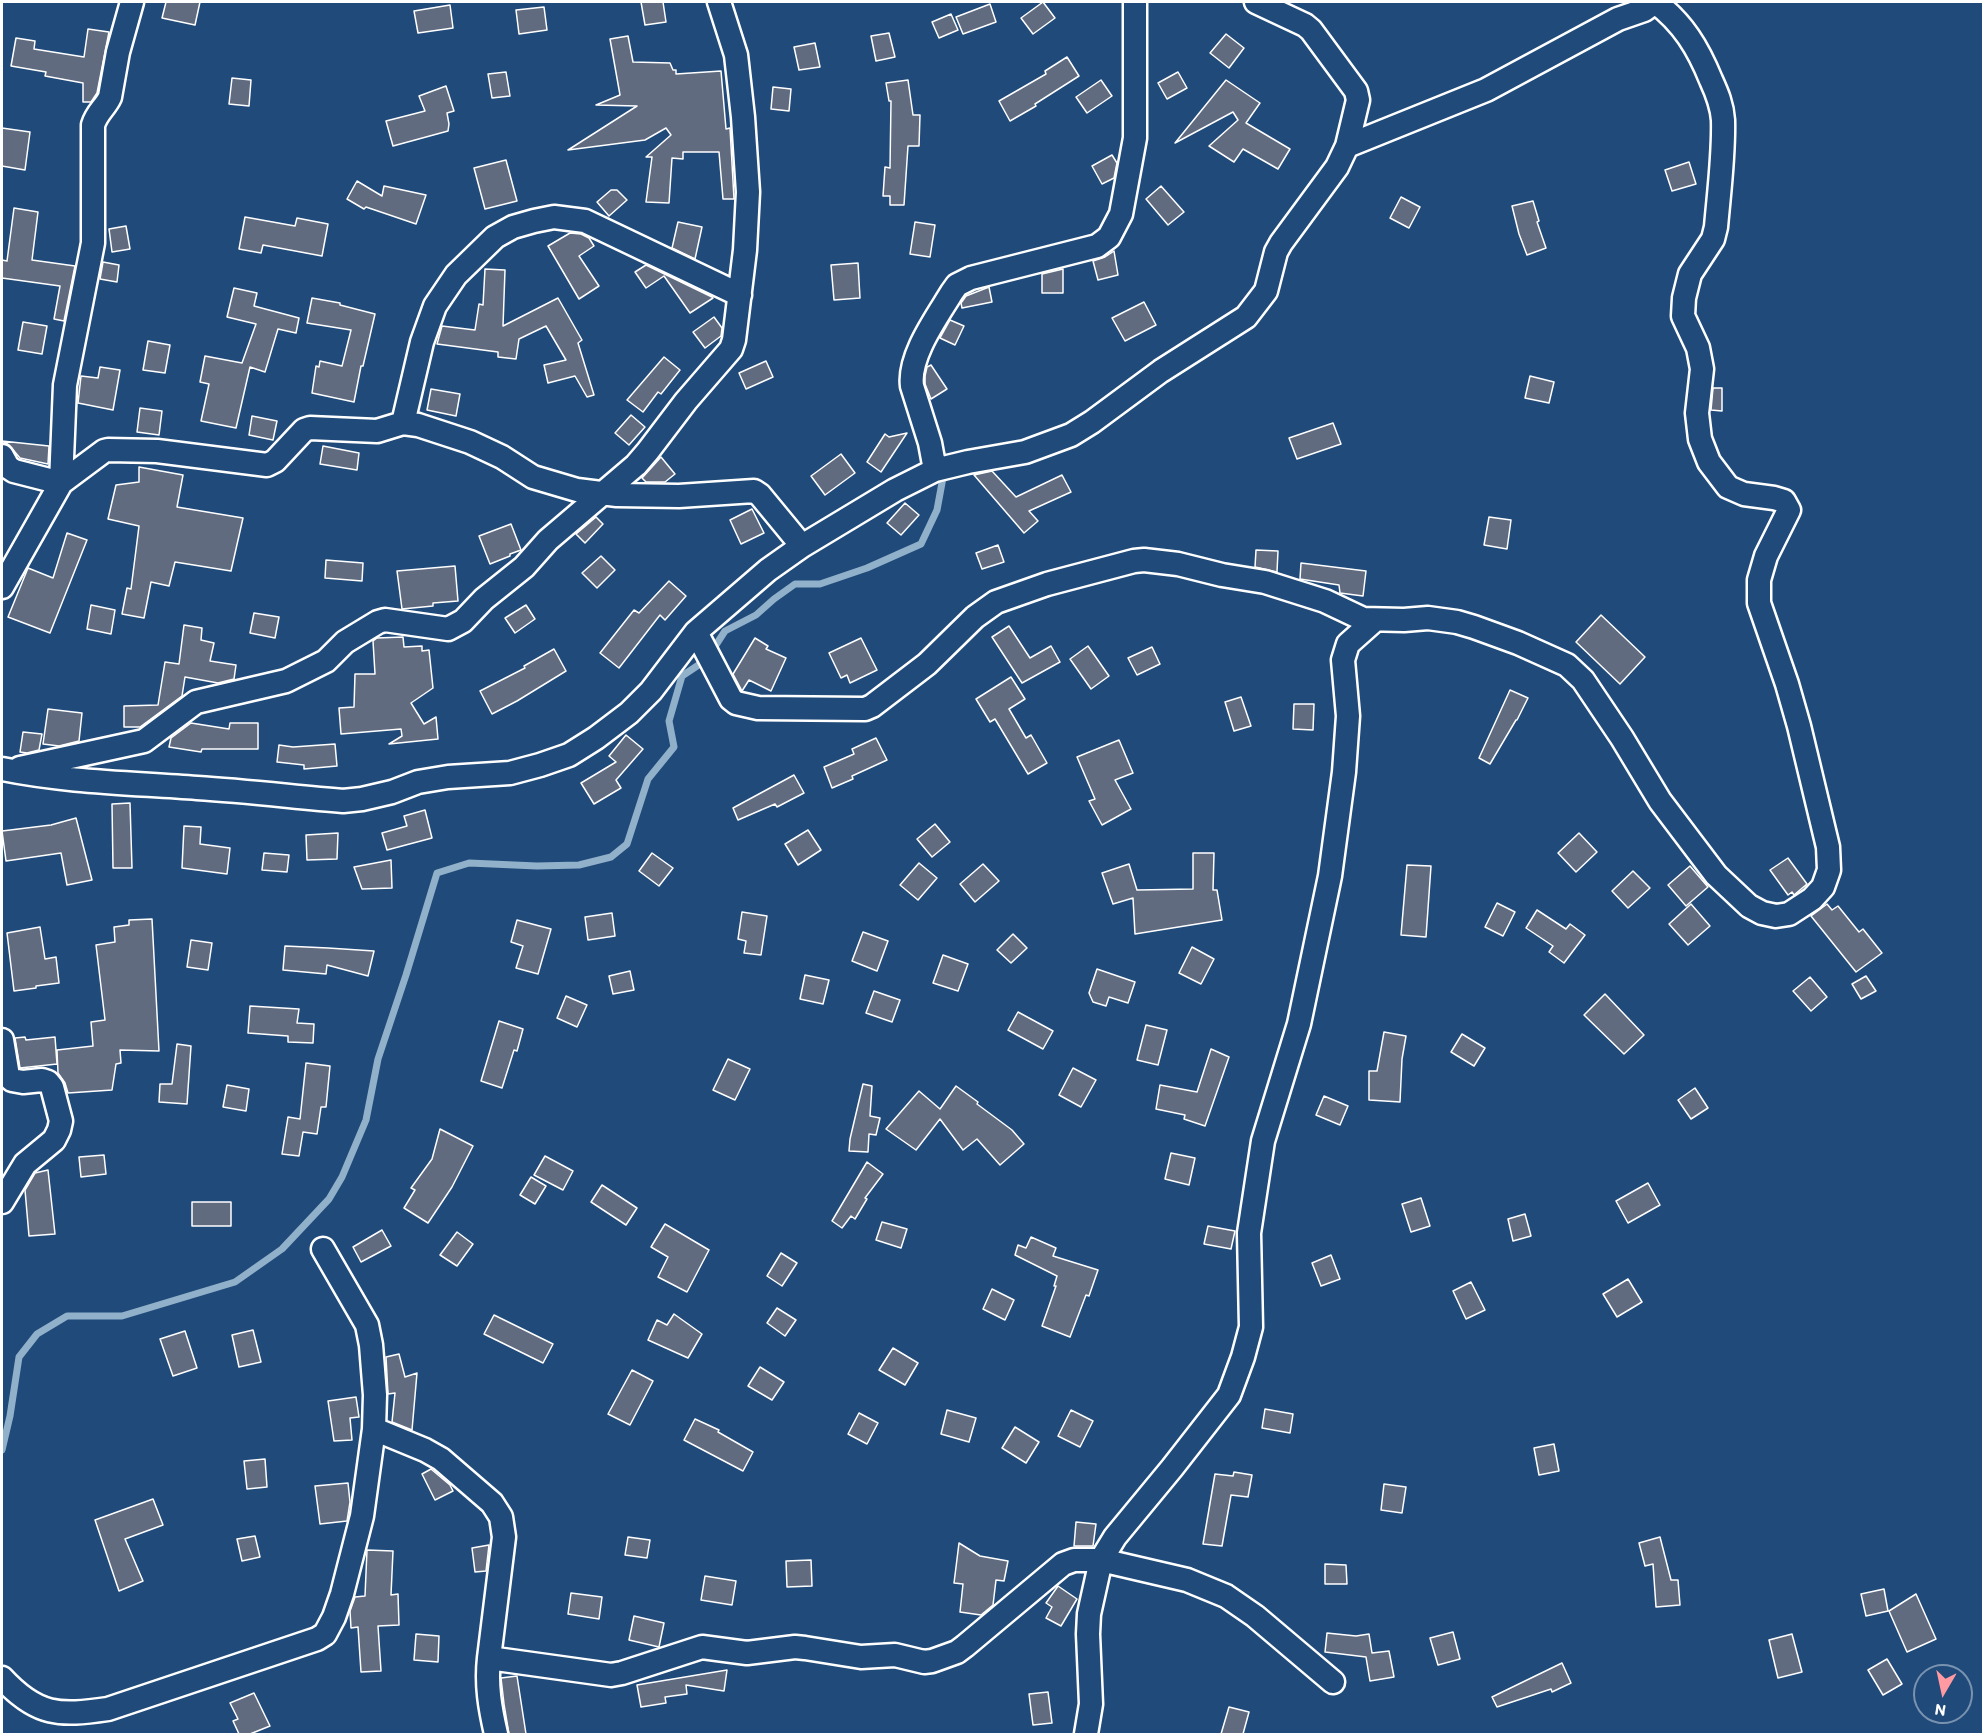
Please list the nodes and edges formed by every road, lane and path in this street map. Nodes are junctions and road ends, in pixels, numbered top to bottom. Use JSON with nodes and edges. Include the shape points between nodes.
{"nodes":[{"id":1,"x":132,"y":2,"type":"edge"},
{"id":2,"x":719,"y":2,"type":"edge"},
{"id":3,"x":1135,"y":2,"type":"edge"},
{"id":4,"x":1256,"y":2,"type":"edge"},
{"id":5,"x":1655,"y":2,"type":"edge"},
{"id":6,"x":1347,"y":146,"type":"junction"},
{"id":7,"x":740,"y":296,"type":"junction"},
{"id":8,"x":404,"y":423,"type":"junction"},
{"id":9,"x":2,"y":456,"type":"edge"},
{"id":10,"x":935,"y":470,"type":"junction"},
{"id":11,"x":61,"y":483,"type":"junction"},
{"id":12,"x":602,"y":493,"type":"junction"},
{"id":13,"x":802,"y":546,"type":"junction"},
{"id":14,"x":2,"y":587,"type":"edge"},
{"id":15,"x":1375,"y":620,"type":"junction"},
{"id":16,"x":696,"y":632,"type":"junction"},
{"id":17,"x":6,"y":770,"type":"edge"},
{"id":18,"x":2,"y":1040,"type":"edge"},
{"id":19,"x":2,"y":1202,"type":"edge"},
{"id":20,"x":323,"y":1249,"type":"dead end"},
{"id":21,"x":374,"y":1430,"type":"junction"},
{"id":22,"x":1101,"y":1560,"type":"junction"},
{"id":23,"x":489,"y":1658,"type":"junction"},
{"id":24,"x":2,"y":1678,"type":"edge"},
{"id":25,"x":1333,"y":1682,"type":"dead end"},
{"id":26,"x":496,"y":1734,"type":"edge"},
{"id":27,"x":1086,"y":1734,"type":"edge"}],
"edges":[{"from":1,"to":11,"type":"street","via":[[110,97],[93,125],[93,243],[65,385]]},
{"from":2,"to":7,"type":"street","via":[[736,55],[743,117],[748,208]]},
{"from":3,"to":10,"type":"street","via":[[1135,138],[1120,214],[1109,237],[1097,246],[957,285],[920,347],[910,376]]},
{"from":4,"to":6,"type":"street","via":[[1311,30],[1356,91],[1358,100]]},
{"from":5,"to":6,"type":"street","via":[[1486,90]]},
{"from":5,"to":15,"type":"street","via":[[1687,33],[1701,55],[1720,102],[1723,120],[1716,227],[1713,239],[1690,274],[1683,316],[1698,348],[1702,369],[1697,413],[1700,439],[1709,462],[1728,487],[1784,501],[1789,510],[1766,556],[1759,580],[1759,603],[1796,715],[1828,846],[1829,870],[1823,887],[1789,914],[1776,916],[1749,906],[1716,875],[1660,801],[1583,680],[1567,665],[1457,622],[1428,618]]},
{"from":6,"to":10,"type":"street","via":[[1337,167],[1281,243],[1266,291],[1246,317],[1071,435],[1025,452]]},
{"from":7,"to":8,"type":"street","via":[[585,221],[554,218],[513,227],[495,237],[456,275],[435,306],[422,342]]},
{"from":7,"to":12,"type":"street","via":[[731,349],[636,465]]},
{"from":8,"to":11,"type":"street","via":[[377,430],[310,428],[267,465],[157,451],[108,450]]},
{"from":8,"to":12,"type":"street","via":[[470,442],[533,477]]},
{"from":9,"to":11,"type":"street","via":[[14,471]]},
{"from":10,"to":13,"type":"street"},
{"from":11,"to":14,"type":"street"},
{"from":12,"to":13,"type":"street","via":[[679,496],[754,491]]},
{"from":12,"to":17,"type":"street","via":[[548,540],[524,567],[448,629],[378,622],[345,642],[321,664],[276,684],[196,702],[144,741]]},
{"from":13,"to":16,"type":"street"},
{"from":15,"to":16,"type":"street","via":[[1259,580],[1167,562],[1134,561],[996,602],[927,664],[872,706],[855,710],[758,708],[736,702]]},
{"from":15,"to":22,"type":"street","via":[[1348,644],[1343,660],[1348,716],[1330,876],[1299,1024],[1263,1141],[1249,1233],[1251,1327],[1243,1357],[1228,1395],[1114,1537]]},
{"from":16,"to":17,"type":"street","via":[[629,713],[569,754],[510,773],[447,777],[343,801],[77,781]]},
{"from":18,"to":19,"type":"street","via":[[8,1076],[23,1082],[48,1082],[61,1121],[54,1140],[25,1164]]},
{"from":20,"to":21,"type":"street","via":[[367,1325],[375,1395]]},
{"from":21,"to":23,"type":"street","via":[[441,1460],[492,1503],[501,1517],[504,1537]]},
{"from":21,"to":24,"type":"street","via":[[362,1516],[342,1594],[325,1634],[119,1706],[74,1714],[39,1709]]},
{"from":22,"to":23,"type":"street","via":[[1063,1564],[957,1652],[932,1661],[895,1655],[861,1658],[795,1647],[747,1653],[702,1647],[611,1675]]},
{"from":22,"to":25,"type":"street","via":[[1187,1580],[1227,1596]]},
{"from":22,"to":27,"type":"street","via":[[1088,1624],[1091,1704]]},
{"from":23,"to":26,"type":"street","via":[[486,1680]]}]}
